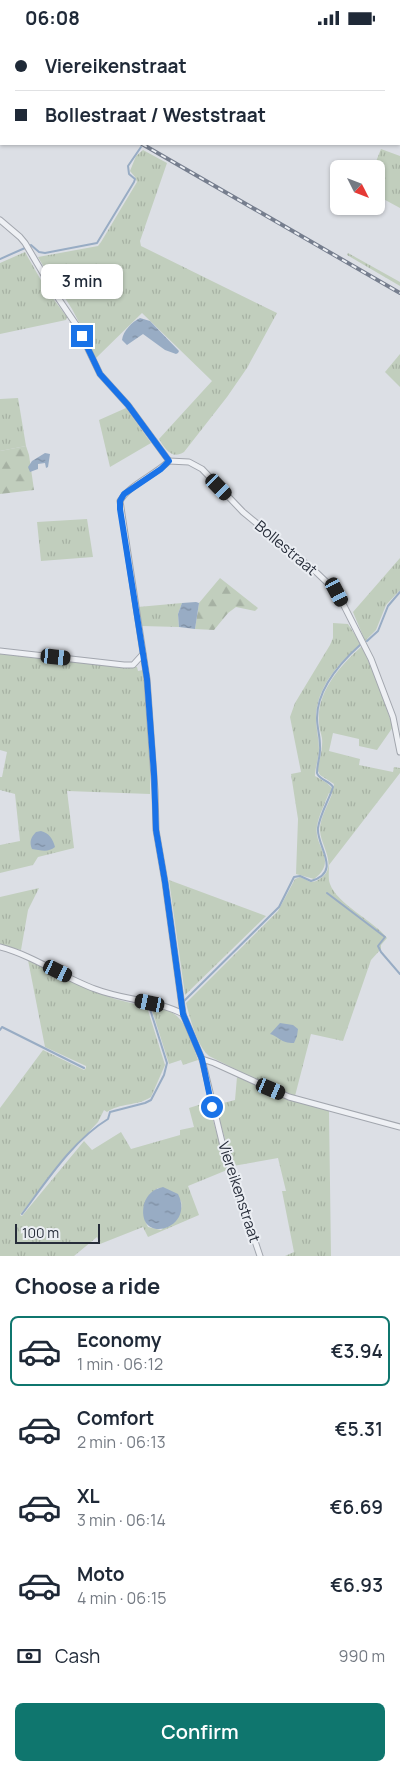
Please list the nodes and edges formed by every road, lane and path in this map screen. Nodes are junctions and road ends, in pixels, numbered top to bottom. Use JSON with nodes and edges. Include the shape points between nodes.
{"nodes":[{"id":1,"x":0,"y":220,"type":"edge"},
{"id":2,"x":169,"y":461,"type":"junction"},
{"id":3,"x":0,"y":651,"type":"edge"},
{"id":4,"x":143,"y":653,"type":"junction"},
{"id":5,"x":400,"y":752,"type":"edge"},
{"id":6,"x":0,"y":947,"type":"edge"},
{"id":7,"x":183,"y":1014,"type":"junction"},
{"id":8,"x":202,"y":1059,"type":"junction"},
{"id":9,"x":400,"y":1127,"type":"edge"},
{"id":10,"x":260,"y":1256,"type":"edge"}],
"edges":[{"from":1,"to":2,"type":"street","via":[[25,243],[77,327],[100,374],[128,405]]},
{"from":2,"to":4,"type":"street","name":"Viereikenstraat","via":[[124,494],[120,501]]},
{"from":2,"to":5,"type":"street","name":"Bollestraat","via":[[189,462],[202,469],[242,512],[337,592],[371,659],[393,717]]},
{"from":3,"to":4,"type":"street","via":[[124,665],[133,665]]},
{"from":4,"to":7,"type":"street","name":"Viereikenstraat","via":[[151,719],[156,830]]},
{"from":6,"to":7,"type":"street","via":[[20,953],[95,989]]},
{"from":7,"to":8,"type":"street","name":"Viereikenstraat"},
{"from":8,"to":9,"type":"street","via":[[289,1097]]},
{"from":8,"to":10,"type":"street","name":"Viereikenstraat","via":[[222,1146]]}]}
